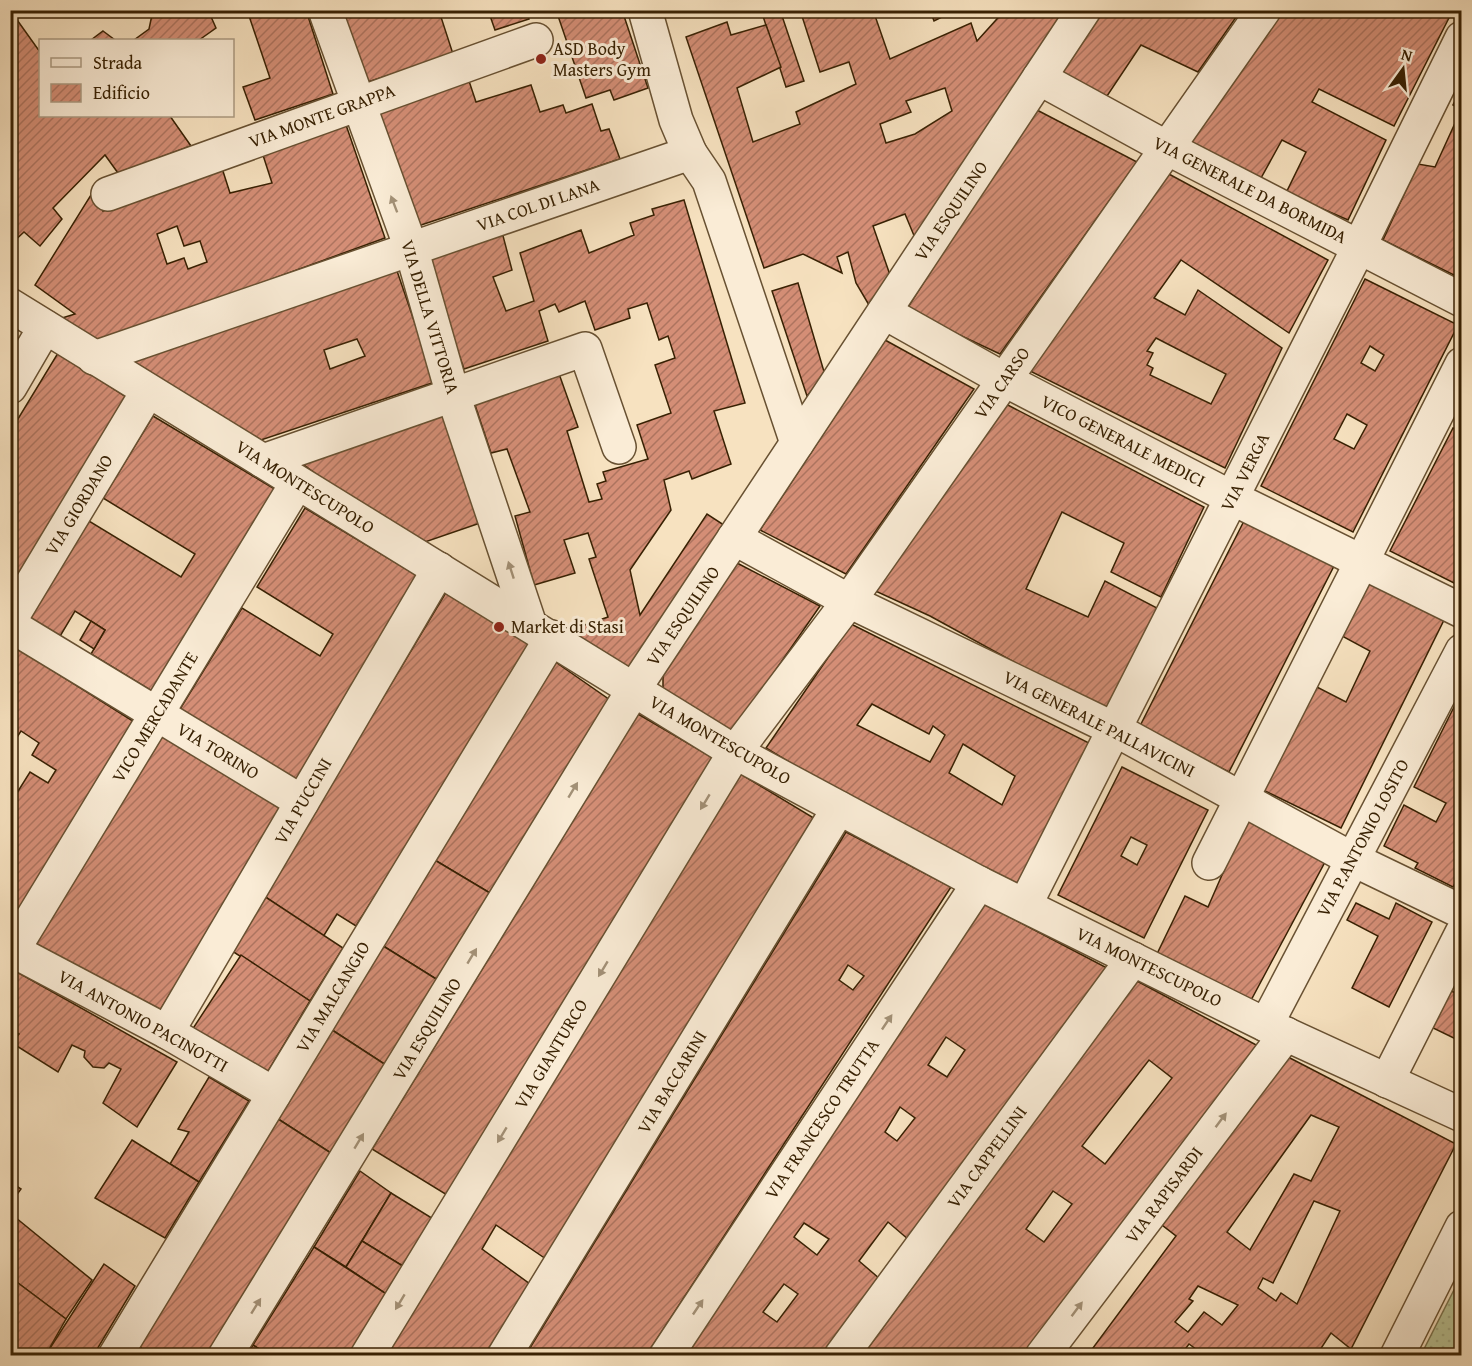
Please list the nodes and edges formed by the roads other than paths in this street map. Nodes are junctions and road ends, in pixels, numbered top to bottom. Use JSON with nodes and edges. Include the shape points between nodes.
{"nodes":[{"id":1,"x":325,"y":10,"type":"edge"},
{"id":2,"x":1264,"y":10,"type":"edge"},
{"id":3,"x":647,"y":11,"type":"edge"},
{"id":4,"x":1082,"y":12,"type":"edge"},
{"id":5,"x":1461,"y":38,"type":"edge"},
{"id":6,"x":536,"y":40,"type":"dead end"},
{"id":7,"x":1039,"y":78,"type":"junction"},
{"id":8,"x":356,"y":103,"type":"junction"},
{"id":9,"x":1167,"y":148,"type":"junction"},
{"id":10,"x":690,"y":153,"type":"junction"},
{"id":11,"x":108,"y":194,"type":"dead end"},
{"id":12,"x":1359,"y":246,"type":"junction"},
{"id":13,"x":411,"y":248,"type":"junction"},
{"id":14,"x":1461,"y":300,"type":"edge"},
{"id":15,"x":10,"y":305,"type":"edge"},
{"id":16,"x":884,"y":312,"type":"junction"},
{"id":17,"x":45,"y":327,"type":"junction"},
{"id":18,"x":94,"y":358,"type":"junction"},
{"id":19,"x":1461,"y":364,"type":"edge"},
{"id":20,"x":1005,"y":380,"type":"junction"},
{"id":21,"x":10,"y":387,"type":"edge"},
{"id":22,"x":148,"y":391,"type":"junction"},
{"id":23,"x":453,"y":395,"type":"junction"},
{"id":24,"x":797,"y":443,"type":"junction"},
{"id":25,"x":619,"y":447,"type":"dead end"},
{"id":26,"x":263,"y":461,"type":"junction"},
{"id":27,"x":297,"y":483,"type":"junction"},
{"id":28,"x":1232,"y":498,"type":"junction"},
{"id":29,"x":734,"y":538,"type":"junction"},
{"id":30,"x":1362,"y":560,"type":"junction"},
{"id":31,"x":439,"y":569,"type":"junction"},
{"id":32,"x":849,"y":601,"type":"junction"},
{"id":33,"x":1461,"y":611,"type":"edge"},
{"id":34,"x":10,"y":622,"type":"edge"},
{"id":35,"x":541,"y":631,"type":"junction"},
{"id":36,"x":1461,"y":651,"type":"edge"},
{"id":37,"x":634,"y":689,"type":"junction"},
{"id":38,"x":157,"y":714,"type":"junction"},
{"id":39,"x":1114,"y":729,"type":"junction"},
{"id":40,"x":735,"y":752,"type":"junction"},
{"id":41,"x":1242,"y":798,"type":"junction"},
{"id":42,"x":302,"y":802,"type":"junction"},
{"id":43,"x":839,"y":808,"type":"junction"},
{"id":44,"x":1352,"y":859,"type":"junction"},
{"id":45,"x":1209,"y":863,"type":"dead end"},
{"id":46,"x":979,"y":883,"type":"junction"},
{"id":47,"x":1025,"y":905,"type":"junction"},
{"id":48,"x":1461,"y":912,"type":"edge"},
{"id":49,"x":1461,"y":933,"type":"edge"},
{"id":50,"x":12,"y":950,"type":"edge"},
{"id":51,"x":1133,"y":959,"type":"junction"},
{"id":52,"x":1276,"y":1030,"type":"junction"},
{"id":53,"x":167,"y":1032,"type":"junction"},
{"id":54,"x":1387,"y":1081,"type":"junction"},
{"id":55,"x":274,"y":1094,"type":"junction"},
{"id":56,"x":1461,"y":1115,"type":"edge"},
{"id":57,"x":1461,"y":1227,"type":"edge"},
{"id":58,"x":115,"y":1356,"type":"edge"},
{"id":59,"x":225,"y":1356,"type":"edge"},
{"id":60,"x":367,"y":1356,"type":"edge"},
{"id":61,"x":504,"y":1356,"type":"edge"},
{"id":62,"x":666,"y":1356,"type":"edge"},
{"id":63,"x":841,"y":1356,"type":"edge"},
{"id":64,"x":1042,"y":1356,"type":"edge"},
{"id":65,"x":1397,"y":1356,"type":"edge"}],
"edges":[{"from":1,"to":8,"type":"street","name":"VIA DELLA VITTORIA"},
{"from":2,"to":9,"type":"street","name":"VIA CARSO"},
{"from":3,"to":10,"type":"street","via":[[676,120]]},
{"from":4,"to":7,"type":"street","name":"VIA ESQUILINO"},
{"from":5,"to":12,"type":"street","name":"VIA VERGA"},
{"from":6,"to":8,"type":"street","name":"VIA MONTE GRAPPA"},
{"from":7,"to":9,"type":"street","name":"VIA GENERALE DA BORMIDA"},
{"from":7,"to":16,"type":"street","name":"VIA ESQUILINO"},
{"from":8,"to":11,"type":"street","name":"VIA MONTE GRAPPA"},
{"from":13,"to":8,"type":"street","name":"VIA DELLA VITTORIA","one_way":true},
{"from":9,"to":12,"type":"street","name":"VIA GENERALE DA BORMIDA"},
{"from":9,"to":20,"type":"street","name":"VIA CARSO"},
{"from":10,"to":13,"type":"street","name":"VIA COL DI LANA"},
{"from":10,"to":24,"type":"street","via":[[709,181]]},
{"from":12,"to":14,"type":"street","name":"VIA GENERALE DA BORMIDA"},
{"from":12,"to":28,"type":"street","name":"VIA VERGA"},
{"from":13,"to":18,"type":"street","name":"VIA COL DI LANA"},
{"from":13,"to":23,"type":"street","name":"VIA DELLA VITTORIA"},
{"from":15,"to":17,"type":"street","name":"VIA MONTESCUPOLO"},
{"from":16,"to":20,"type":"street","name":"VICO GENERALE MEDICI"},
{"from":16,"to":24,"type":"street","name":"VIA ESQUILINO"},
{"from":17,"to":18,"type":"street","name":"VIA MONTESCUPOLO"},
{"from":17,"to":21,"type":"street"},
{"from":18,"to":22,"type":"street","name":"VIA MONTESCUPOLO"},
{"from":19,"to":30,"type":"street"},
{"from":20,"to":28,"type":"street","name":"VICO GENERALE MEDICI"},
{"from":20,"to":32,"type":"street","name":"VIA CARSO"},
{"from":22,"to":26,"type":"street","name":"VIA MONTESCUPOLO"},
{"from":22,"to":34,"type":"street","name":"VIA GIORDANO"},
{"from":23,"to":25,"type":"street","via":[[585,348]]},
{"from":23,"to":26,"type":"street"},
{"from":35,"to":23,"type":"street","name":"VIA DELLA VITTORIA","one_way":true},
{"from":24,"to":29,"type":"street","name":"VIA ESQUILINO"},
{"from":26,"to":27,"type":"street","name":"VIA MONTESCUPOLO"},
{"from":27,"to":31,"type":"street","name":"VIA MONTESCUPOLO"},
{"from":27,"to":38,"type":"street","name":"VICO MERCADANTE"},
{"from":28,"to":30,"type":"street","name":"VICO GENERALE MEDICI"},
{"from":28,"to":39,"type":"street","name":"VIA VERGA"},
{"from":29,"to":32,"type":"street","name":"VIA GENERALE PALLAVICINI"},
{"from":29,"to":37,"type":"street","name":"VIA ESQUILINO"},
{"from":30,"to":33,"type":"street","name":"VICO GENERALE MEDICI"},
{"from":30,"to":41,"type":"street"},
{"from":31,"to":35,"type":"street","name":"VIA MONTESCUPOLO"},
{"from":31,"to":42,"type":"street","name":"VIA PUCCINI"},
{"from":32,"to":39,"type":"street","name":"VIA GENERALE PALLAVICINI"},
{"from":32,"to":40,"type":"street","name":"VIA CARSO"},
{"from":34,"to":38,"type":"street","name":"VIA TORINO"},
{"from":35,"to":37,"type":"street","name":"VIA MONTESCUPOLO"},
{"from":35,"to":55,"type":"street","name":"VIA MALCANGIO"},
{"from":36,"to":44,"type":"street","name":"VIA P.ANTONIO LOSITO"},
{"from":37,"to":40,"type":"street","name":"VIA MONTESCUPOLO"},
{"from":59,"to":37,"type":"street","name":"VIA ESQUILINO","one_way":true},
{"from":38,"to":42,"type":"street","name":"VIA TORINO"},
{"from":38,"to":50,"type":"street","name":"VICO MERCADANTE"},
{"from":39,"to":41,"type":"street","name":"VIA GENERALE PALLAVICINI"},
{"from":39,"to":47,"type":"street","name":"VIA VERGA"},
{"from":40,"to":43,"type":"street","name":"VIA MONTESCUPOLO"},
{"from":40,"to":60,"type":"street","name":"VIA GIANTURCO","one_way":true},
{"from":41,"to":44,"type":"street","name":"VIA GENERALE PALLAVICINI"},
{"from":41,"to":45,"type":"street"},
{"from":42,"to":53,"type":"street","name":"VIA PUCCINI"},
{"from":43,"to":46,"type":"street","name":"VIA MONTESCUPOLO"},
{"from":43,"to":61,"type":"street","name":"VIA BACCARINI"},
{"from":44,"to":48,"type":"street","name":"VIA GENERALE PALLAVICINI"},
{"from":44,"to":52,"type":"street","name":"VIA P.ANTONIO LOSITO"},
{"from":46,"to":47,"type":"street","name":"VIA MONTESCUPOLO"},
{"from":62,"to":46,"type":"street","name":"VIA FRANCESCO TRUTTA","one_way":true},
{"from":47,"to":51,"type":"street","name":"VIA MONTESCUPOLO"},
{"from":49,"to":54,"type":"street"},
{"from":50,"to":53,"type":"street","name":"VIA ANTONIO PACINOTTI"},
{"from":51,"to":52,"type":"street","name":"VIA MONTESCUPOLO"},
{"from":51,"to":63,"type":"street","name":"VIA CAPPELLINI"},
{"from":52,"to":54,"type":"street","name":"VIA MONTESCUPOLO"},
{"from":64,"to":52,"type":"street","name":"VIA RAPISARDI","one_way":true},
{"from":53,"to":55,"type":"street","name":"VIA ANTONIO PACINOTTI"},
{"from":54,"to":56,"type":"street","name":"VIA MONTESCUPOLO"},
{"from":55,"to":58,"type":"street","name":"VIA MALCANGIO"},
{"from":57,"to":65,"type":"street"}]}
